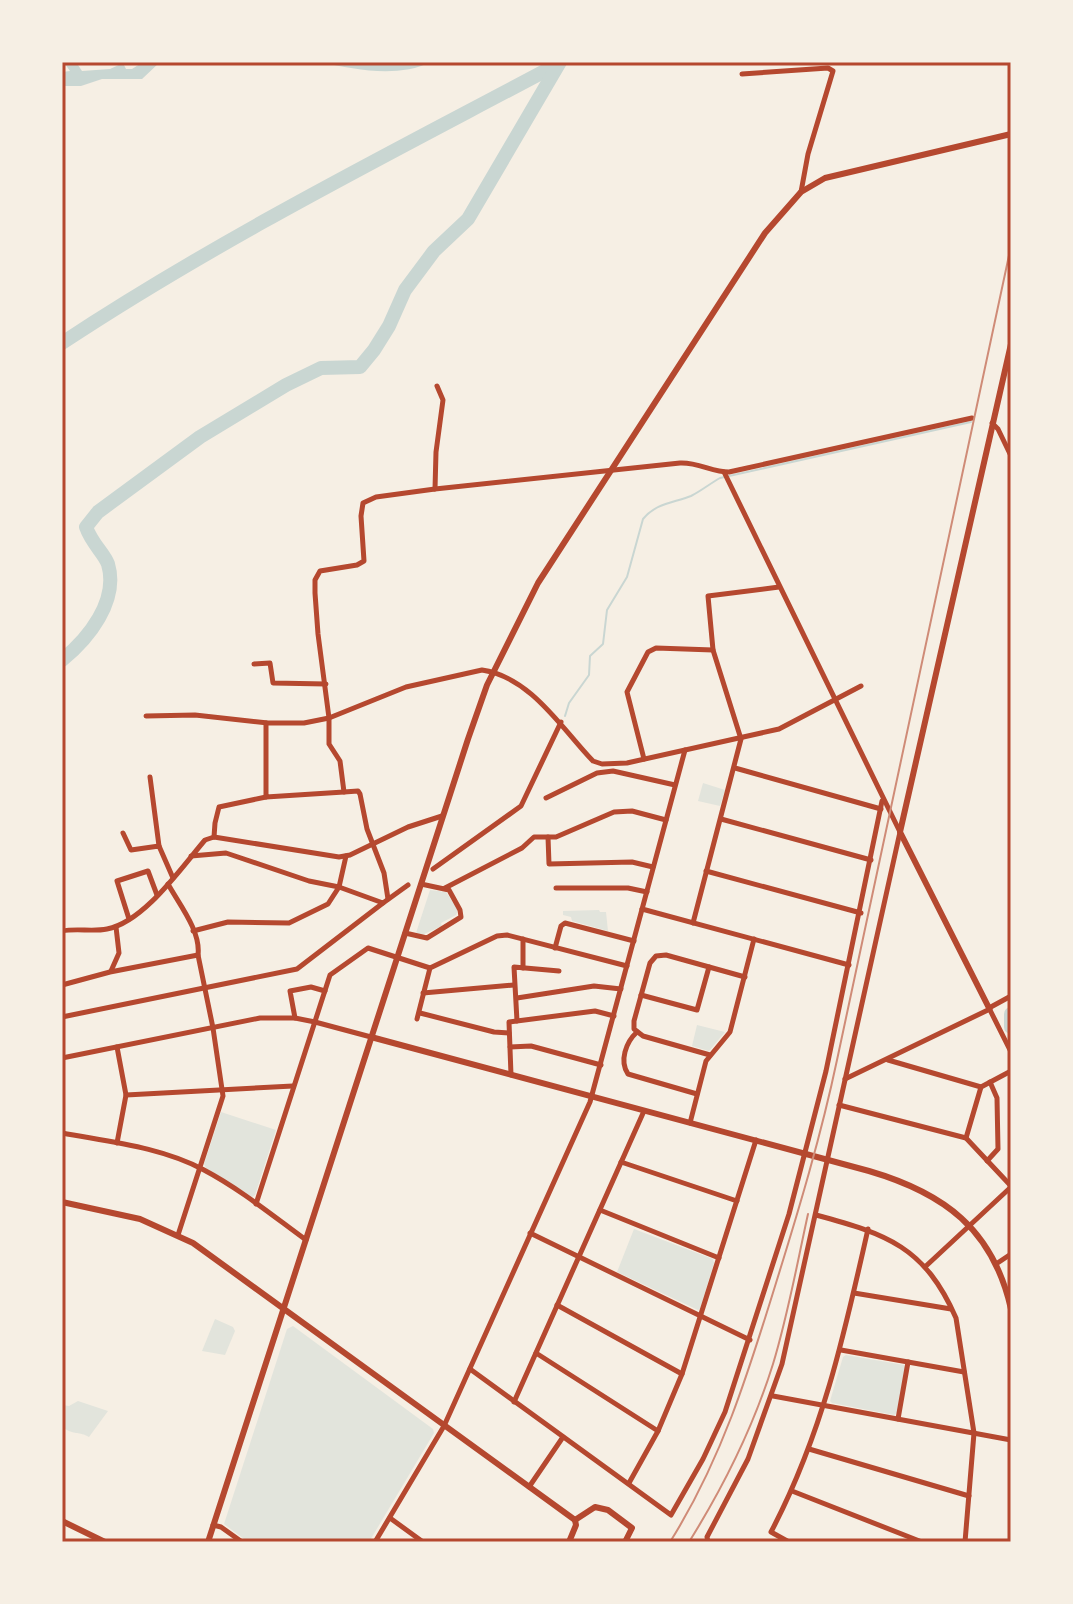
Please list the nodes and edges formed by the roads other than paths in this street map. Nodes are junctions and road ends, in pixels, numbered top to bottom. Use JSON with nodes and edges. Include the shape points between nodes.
{"nodes":[{"id":1,"x":742,"y":74,"type":"dead end"},
{"id":2,"x":1011,"y":134,"type":"edge"},
{"id":3,"x":801,"y":192,"type":"junction"},
{"id":4,"x":1011,"y":344,"type":"edge"},
{"id":5,"x":437,"y":386,"type":"dead end"},
{"id":6,"x":994,"y":414,"type":"junction"},
{"id":7,"x":984,"y":416,"type":"dead end"},
{"id":8,"x":972,"y":418,"type":"dead end"},
{"id":9,"x":992,"y":423,"type":"junction"},
{"id":10,"x":1011,"y":456,"type":"edge"},
{"id":11,"x":611,"y":470,"type":"junction"},
{"id":12,"x":724,"y":472,"type":"junction"},
{"id":13,"x":435,"y":489,"type":"junction"},
{"id":14,"x":779,"y":587,"type":"junction"},
{"id":15,"x":713,"y":650,"type":"junction"},
{"id":16,"x":254,"y":664,"type":"dead end"},
{"id":17,"x":494,"y":672,"type":"junction"},
{"id":18,"x":326,"y":684,"type":"junction"},
{"id":19,"x":861,"y":686,"type":"dead end"},
{"id":20,"x":833,"y":701,"type":"junction"},
{"id":21,"x":146,"y":716,"type":"dead end"},
{"id":22,"x":329,"y":718,"type":"junction"},
{"id":23,"x":561,"y":722,"type":"junction"},
{"id":24,"x":266,"y":723,"type":"junction"},
{"id":25,"x":741,"y":739,"type":"junction"},
{"id":26,"x":685,"y":750,"type":"junction"},
{"id":27,"x":644,"y":759,"type":"junction"},
{"id":28,"x":735,"y":768,"type":"junction"},
{"id":29,"x":150,"y":777,"type":"dead end"},
{"id":30,"x":675,"y":785,"type":"junction"},
{"id":31,"x":344,"y":792,"type":"junction"},
{"id":32,"x":266,"y":797,"type":"junction"},
{"id":33,"x":546,"y":798,"type":"dead end"},
{"id":34,"x":883,"y":800,"type":"junction"},
{"id":35,"x":881,"y":809,"type":"junction"},
{"id":36,"x":442,"y":816,"type":"junction"},
{"id":37,"x":721,"y":819,"type":"junction"},
{"id":38,"x":666,"y":820,"type":"junction"},
{"id":39,"x":900,"y":832,"type":"junction"},
{"id":40,"x":123,"y":833,"type":"dead end"},
{"id":41,"x":214,"y":837,"type":"junction"},
{"id":42,"x":548,"y":837,"type":"junction"},
{"id":43,"x":373,"y":844,"type":"junction"},
{"id":44,"x":159,"y":846,"type":"junction"},
{"id":45,"x":191,"y":856,"type":"junction"},
{"id":46,"x":346,"y":856,"type":"junction"},
{"id":47,"x":871,"y":860,"type":"junction"},
{"id":48,"x":653,"y":867,"type":"junction"},
{"id":49,"x":433,"y":869,"type":"dead end"},
{"id":50,"x":706,"y":871,"type":"junction"},
{"id":51,"x":173,"y":878,"type":"junction"},
{"id":52,"x":168,"y":884,"type":"junction"},
{"id":53,"x":421,"y":884,"type":"junction"},
{"id":54,"x":408,"y":885,"type":"dead end"},
{"id":55,"x":339,"y":887,"type":"junction"},
{"id":56,"x":445,"y":888,"type":"junction"},
{"id":57,"x":556,"y":888,"type":"dead end"},
{"id":58,"x":647,"y":892,"type":"junction"},
{"id":59,"x":157,"y":895,"type":"junction"},
{"id":60,"x":386,"y":901,"type":"junction"},
{"id":61,"x":642,"y":909,"type":"junction"},
{"id":62,"x":861,"y":913,"type":"junction"},
{"id":63,"x":129,"y":919,"type":"junction"},
{"id":64,"x":693,"y":923,"type":"junction"},
{"id":65,"x":116,"y":927,"type":"junction"},
{"id":66,"x":62,"y":931,"type":"edge"},
{"id":67,"x":193,"y":931,"type":"junction"},
{"id":68,"x":405,"y":933,"type":"junction"},
{"id":69,"x":523,"y":939,"type":"junction"},
{"id":70,"x":754,"y":939,"type":"junction"},
{"id":71,"x":634,"y":941,"type":"junction"},
{"id":72,"x":555,"y":948,"type":"junction"},
{"id":73,"x":198,"y":955,"type":"junction"},
{"id":74,"x":397,"y":958,"type":"junction"},
{"id":75,"x":849,"y":965,"type":"junction"},
{"id":76,"x":627,"y":966,"type":"junction"},
{"id":77,"x":709,"y":967,"type":"junction"},
{"id":78,"x":430,"y":968,"type":"junction"},
{"id":79,"x":523,"y":968,"type":"junction"},
{"id":80,"x":559,"y":971,"type":"dead end"},
{"id":81,"x":110,"y":972,"type":"junction"},
{"id":82,"x":745,"y":977,"type":"junction"},
{"id":83,"x":62,"y":985,"type":"edge"},
{"id":84,"x":514,"y":985,"type":"junction"},
{"id":85,"x":205,"y":987,"type":"junction"},
{"id":86,"x":621,"y":989,"type":"junction"},
{"id":87,"x":325,"y":991,"type":"junction"},
{"id":88,"x":423,"y":993,"type":"junction"},
{"id":89,"x":641,"y":995,"type":"junction"},
{"id":90,"x":1011,"y":996,"type":"edge"},
{"id":91,"x":517,"y":998,"type":"junction"},
{"id":92,"x":989,"y":1009,"type":"junction"},
{"id":93,"x":614,"y":1016,"type":"junction"},
{"id":94,"x":62,"y":1017,"type":"edge"},
{"id":95,"x":295,"y":1018,"type":"junction"},
{"id":96,"x":517,"y":1021,"type":"junction"},
{"id":97,"x":315,"y":1022,"type":"junction"},
{"id":98,"x":213,"y":1028,"type":"junction"},
{"id":99,"x":637,"y":1032,"type":"junction"},
{"id":100,"x":509,"y":1033,"type":"junction"},
{"id":101,"x":371,"y":1037,"type":"junction"},
{"id":102,"x":117,"y":1047,"type":"junction"},
{"id":103,"x":510,"y":1047,"type":"junction"},
{"id":104,"x":1011,"y":1052,"type":"edge"},
{"id":105,"x":710,"y":1055,"type":"junction"},
{"id":106,"x":62,"y":1058,"type":"edge"},
{"id":107,"x":887,"y":1060,"type":"junction"},
{"id":108,"x":601,"y":1065,"type":"junction"},
{"id":109,"x":1011,"y":1071,"type":"edge"},
{"id":110,"x":511,"y":1075,"type":"junction"},
{"id":111,"x":845,"y":1079,"type":"junction"},
{"id":112,"x":990,"y":1082,"type":"junction"},
{"id":113,"x":293,"y":1086,"type":"junction"},
{"id":114,"x":981,"y":1087,"type":"junction"},
{"id":115,"x":223,"y":1089,"type":"junction"},
{"id":116,"x":697,"y":1094,"type":"junction"},
{"id":117,"x":126,"y":1095,"type":"junction"},
{"id":118,"x":591,"y":1097,"type":"junction"},
{"id":119,"x":839,"y":1105,"type":"junction"},
{"id":120,"x":644,"y":1111,"type":"junction"},
{"id":121,"x":690,"y":1123,"type":"junction"},
{"id":122,"x":62,"y":1133,"type":"edge"},
{"id":123,"x":966,"y":1138,"type":"junction"},
{"id":124,"x":756,"y":1140,"type":"junction"},
{"id":125,"x":117,"y":1143,"type":"junction"},
{"id":126,"x":806,"y":1154,"type":"junction"},
{"id":127,"x":828,"y":1160,"type":"junction"},
{"id":128,"x":987,"y":1161,"type":"junction"},
{"id":129,"x":621,"y":1162,"type":"junction"},
{"id":130,"x":199,"y":1168,"type":"junction"},
{"id":131,"x":1011,"y":1187,"type":"edge"},
{"id":132,"x":737,"y":1201,"type":"junction"},
{"id":133,"x":62,"y":1202,"type":"edge"},
{"id":134,"x":256,"y":1204,"type":"junction"},
{"id":135,"x":600,"y":1210,"type":"junction"},
{"id":136,"x":816,"y":1215,"type":"junction"},
{"id":137,"x":969,"y":1226,"type":"junction"},
{"id":138,"x":868,"y":1229,"type":"junction"},
{"id":139,"x":530,"y":1233,"type":"junction"},
{"id":140,"x":178,"y":1235,"type":"junction"},
{"id":141,"x":306,"y":1240,"type":"junction"},
{"id":142,"x":1011,"y":1254,"type":"edge"},
{"id":143,"x":579,"y":1257,"type":"junction"},
{"id":144,"x":719,"y":1258,"type":"junction"},
{"id":145,"x":996,"y":1264,"type":"junction"},
{"id":146,"x":926,"y":1266,"type":"junction"},
{"id":147,"x":854,"y":1293,"type":"junction"},
{"id":148,"x":1010,"y":1296,"type":"edge"},
{"id":149,"x":557,"y":1305,"type":"junction"},
{"id":150,"x":283,"y":1309,"type":"junction"},
{"id":151,"x":952,"y":1309,"type":"junction"},
{"id":152,"x":1011,"y":1309,"type":"edge"},
{"id":153,"x":701,"y":1316,"type":"junction"},
{"id":154,"x":750,"y":1340,"type":"junction"},
{"id":155,"x":841,"y":1350,"type":"junction"},
{"id":156,"x":536,"y":1353,"type":"junction"},
{"id":157,"x":908,"y":1362,"type":"junction"},
{"id":158,"x":470,"y":1369,"type":"junction"},
{"id":159,"x":964,"y":1372,"type":"junction"},
{"id":160,"x":682,"y":1374,"type":"junction"},
{"id":161,"x":773,"y":1396,"type":"junction"},
{"id":162,"x":514,"y":1402,"type":"junction"},
{"id":163,"x":825,"y":1406,"type":"junction"},
{"id":164,"x":898,"y":1419,"type":"junction"},
{"id":165,"x":444,"y":1426,"type":"junction"},
{"id":166,"x":658,"y":1431,"type":"junction"},
{"id":167,"x":974,"y":1433,"type":"junction"},
{"id":168,"x":563,"y":1437,"type":"junction"},
{"id":169,"x":1011,"y":1440,"type":"edge"},
{"id":170,"x":809,"y":1449,"type":"junction"},
{"id":171,"x":629,"y":1483,"type":"junction"},
{"id":172,"x":529,"y":1487,"type":"junction"},
{"id":173,"x":792,"y":1491,"type":"junction"},
{"id":174,"x":969,"y":1496,"type":"junction"},
{"id":175,"x":390,"y":1518,"type":"junction"},
{"id":176,"x":575,"y":1520,"type":"junction"},
{"id":177,"x":62,"y":1521,"type":"edge"},
{"id":178,"x":213,"y":1525,"type":"junction"},
{"id":179,"x":771,"y":1532,"type":"junction"},
{"id":180,"x":105,"y":1542,"type":"edge"},
{"id":181,"x":208,"y":1542,"type":"edge"},
{"id":182,"x":242,"y":1542,"type":"edge"},
{"id":183,"x":375,"y":1542,"type":"edge"},
{"id":184,"x":423,"y":1542,"type":"edge"},
{"id":185,"x":569,"y":1542,"type":"edge"},
{"id":186,"x":625,"y":1542,"type":"edge"},
{"id":187,"x":708,"y":1542,"type":"edge"},
{"id":188,"x":765,"y":1542,"type":"edge"},
{"id":189,"x":789,"y":1542,"type":"edge"},
{"id":190,"x":922,"y":1542,"type":"edge"},
{"id":191,"x":965,"y":1542,"type":"edge"}],
"edges":[{"from":1,"to":3,"type":"street","via":[[833,71]]},
{"from":2,"to":3,"type":"street","via":[[842,173]]},
{"from":3,"to":11,"type":"street","via":[[765,233]]},
{"from":4,"to":6,"type":"street"},
{"from":5,"to":13,"type":"street","via":[[443,400]]},
{"from":6,"to":7,"type":"street"},
{"from":6,"to":9,"type":"street"},
{"from":8,"to":12,"type":"street"},
{"from":9,"to":10,"type":"street"},
{"from":9,"to":39,"type":"street"},
{"from":11,"to":12,"type":"street","via":[[690,462]]},
{"from":11,"to":13,"type":"street"},
{"from":11,"to":17,"type":"street","via":[[530,596]]},
{"from":12,"to":14,"type":"street"},
{"from":13,"to":18,"type":"street","via":[[363,503],[364,561],[317,573]]},
{"from":14,"to":15,"type":"street","via":[[708,596]]},
{"from":14,"to":20,"type":"street"},
{"from":15,"to":25,"type":"street"},
{"from":15,"to":27,"type":"street","via":[[648,652],[627,692]]},
{"from":16,"to":18,"type":"street","via":[[270,663],[273,683]]},
{"from":17,"to":22,"type":"street","via":[[473,671],[406,687]]},
{"from":17,"to":23,"type":"street"},
{"from":17,"to":36,"type":"street"},
{"from":18,"to":22,"type":"street"},
{"from":19,"to":20,"type":"street"},
{"from":20,"to":25,"type":"street","via":[[779,729]]},
{"from":20,"to":34,"type":"street"},
{"from":21,"to":24,"type":"street","via":[[200,715]]},
{"from":22,"to":24,"type":"street"},
{"from":22,"to":31,"type":"street","via":[[329,744],[340,761]]},
{"from":23,"to":27,"type":"street","via":[[597,763]]},
{"from":23,"to":49,"type":"street","via":[[521,806]]},
{"from":24,"to":32,"type":"street"},
{"from":25,"to":26,"type":"street"},
{"from":25,"to":28,"type":"street"},
{"from":26,"to":27,"type":"street"},
{"from":26,"to":30,"type":"street"},
{"from":28,"to":35,"type":"street"},
{"from":28,"to":37,"type":"street"},
{"from":29,"to":44,"type":"street"},
{"from":30,"to":33,"type":"street","via":[[613,771],[597,773]]},
{"from":30,"to":38,"type":"street"},
{"from":31,"to":32,"type":"street"},
{"from":31,"to":43,"type":"street","via":[[360,794]]},
{"from":32,"to":41,"type":"street","via":[[219,807]]},
{"from":34,"to":35,"type":"street"},
{"from":34,"to":39,"type":"street"},
{"from":35,"to":47,"type":"street"},
{"from":36,"to":43,"type":"street"},
{"from":36,"to":53,"type":"street"},
{"from":37,"to":47,"type":"street"},
{"from":37,"to":50,"type":"street"},
{"from":38,"to":42,"type":"street","via":[[614,812]]},
{"from":38,"to":48,"type":"street"},
{"from":39,"to":92,"type":"street"},
{"from":39,"to":111,"type":"street"},
{"from":40,"to":44,"type":"street","via":[[131,850]]},
{"from":41,"to":45,"type":"street"},
{"from":41,"to":46,"type":"street"},
{"from":42,"to":48,"type":"street","via":[[549,864],[632,862]]},
{"from":42,"to":56,"type":"street","via":[[534,837]]},
{"from":43,"to":46,"type":"street"},
{"from":43,"to":60,"type":"street","via":[[384,873]]},
{"from":44,"to":51,"type":"street"},
{"from":45,"to":51,"type":"street"},
{"from":45,"to":55,"type":"street","via":[[226,853]]},
{"from":46,"to":55,"type":"street"},
{"from":47,"to":62,"type":"street"},
{"from":48,"to":58,"type":"street"},
{"from":50,"to":62,"type":"street"},
{"from":50,"to":64,"type":"street"},
{"from":51,"to":52,"type":"street"},
{"from":52,"to":59,"type":"street"},
{"from":52,"to":67,"type":"street"},
{"from":53,"to":56,"type":"street"},
{"from":53,"to":68,"type":"street"},
{"from":54,"to":60,"type":"street"},
{"from":55,"to":60,"type":"street"},
{"from":55,"to":67,"type":"street","via":[[328,904],[289,923],[228,922]]},
{"from":56,"to":68,"type":"street","via":[[460,919],[427,938]]},
{"from":57,"to":58,"type":"street"},
{"from":58,"to":61,"type":"street"},
{"from":59,"to":63,"type":"street"},
{"from":59,"to":63,"type":"street","via":[[148,871],[117,881]]},
{"from":60,"to":85,"type":"street","via":[[297,969]]},
{"from":61,"to":64,"type":"street"},
{"from":61,"to":71,"type":"street"},
{"from":62,"to":75,"type":"street"},
{"from":63,"to":65,"type":"street"},
{"from":64,"to":70,"type":"street"},
{"from":65,"to":66,"type":"street"},
{"from":65,"to":81,"type":"street","via":[[119,953]]},
{"from":67,"to":73,"type":"street"},
{"from":68,"to":74,"type":"street"},
{"from":69,"to":72,"type":"street"},
{"from":69,"to":78,"type":"street","via":[[488,939]]},
{"from":69,"to":79,"type":"street"},
{"from":70,"to":75,"type":"street"},
{"from":70,"to":82,"type":"street"},
{"from":71,"to":72,"type":"street","via":[[565,923]]},
{"from":71,"to":76,"type":"street"},
{"from":72,"to":76,"type":"street"},
{"from":73,"to":81,"type":"street"},
{"from":73,"to":85,"type":"street"},
{"from":74,"to":78,"type":"street"},
{"from":74,"to":87,"type":"street","via":[[366,949],[330,975]]},
{"from":74,"to":101,"type":"street"},
{"from":75,"to":126,"type":"street"},
{"from":76,"to":86,"type":"street"},
{"from":77,"to":82,"type":"street"},
{"from":77,"to":89,"type":"street","via":[[656,956]]},
{"from":77,"to":89,"type":"street","via":[[697,1010]]},
{"from":78,"to":88,"type":"street"},
{"from":79,"to":80,"type":"street"},
{"from":79,"to":84,"type":"street","via":[[514,967]]},
{"from":81,"to":83,"type":"street"},
{"from":82,"to":105,"type":"street","via":[[730,1032]]},
{"from":84,"to":88,"type":"street"},
{"from":84,"to":91,"type":"street"},
{"from":85,"to":94,"type":"street"},
{"from":85,"to":98,"type":"street"},
{"from":86,"to":91,"type":"street","via":[[594,986]]},
{"from":86,"to":93,"type":"street"},
{"from":87,"to":95,"type":"street","via":[[290,991]]},
{"from":87,"to":97,"type":"street"},
{"from":88,"to":100,"type":"street","via":[[418,1016]]},
{"from":89,"to":99,"type":"street","via":[[634,1021]]},
{"from":90,"to":92,"type":"street"},
{"from":91,"to":96,"type":"street"},
{"from":92,"to":104,"type":"street"},
{"from":92,"to":107,"type":"street"},
{"from":93,"to":96,"type":"street","via":[[595,1011]]},
{"from":93,"to":108,"type":"street"},
{"from":95,"to":97,"type":"street"},
{"from":95,"to":98,"type":"street","via":[[260,1018]]},
{"from":96,"to":100,"type":"street","via":[[509,1022]]},
{"from":97,"to":101,"type":"street"},
{"from":97,"to":113,"type":"street"},
{"from":98,"to":102,"type":"street"},
{"from":98,"to":115,"type":"street"},
{"from":99,"to":105,"type":"street"},
{"from":99,"to":116,"type":"street","via":[[623,1061],[628,1074]]},
{"from":100,"to":103,"type":"street"},
{"from":101,"to":110,"type":"street"},
{"from":101,"to":141,"type":"street"},
{"from":102,"to":106,"type":"street"},
{"from":102,"to":117,"type":"street"},
{"from":103,"to":108,"type":"street","via":[[531,1046]]},
{"from":103,"to":110,"type":"street"},
{"from":105,"to":116,"type":"street"},
{"from":107,"to":111,"type":"street"},
{"from":107,"to":114,"type":"street"},
{"from":108,"to":118,"type":"street"},
{"from":109,"to":112,"type":"street"},
{"from":110,"to":118,"type":"street"},
{"from":111,"to":119,"type":"street"},
{"from":112,"to":114,"type":"street"},
{"from":112,"to":128,"type":"street","via":[[997,1098],[998,1149]]},
{"from":113,"to":115,"type":"street"},
{"from":113,"to":134,"type":"street"},
{"from":114,"to":123,"type":"street"},
{"from":115,"to":117,"type":"street"},
{"from":115,"to":130,"type":"street"},
{"from":116,"to":121,"type":"street"},
{"from":117,"to":125,"type":"street"},
{"from":118,"to":120,"type":"street"},
{"from":118,"to":139,"type":"street"},
{"from":119,"to":123,"type":"street"},
{"from":119,"to":127,"type":"street"},
{"from":120,"to":121,"type":"street"},
{"from":120,"to":129,"type":"street"},
{"from":121,"to":124,"type":"street"},
{"from":122,"to":125,"type":"street"},
{"from":123,"to":128,"type":"street"},
{"from":124,"to":126,"type":"street"},
{"from":124,"to":132,"type":"street"},
{"from":125,"to":130,"type":"street"},
{"from":126,"to":127,"type":"street"},
{"from":126,"to":154,"type":"street"},
{"from":127,"to":136,"type":"street"},
{"from":127,"to":137,"type":"street","via":[[920,1188]]},
{"from":128,"to":131,"type":"street"},
{"from":129,"to":132,"type":"street"},
{"from":129,"to":135,"type":"street"},
{"from":130,"to":134,"type":"street"},
{"from":130,"to":140,"type":"street"},
{"from":131,"to":137,"type":"street"},
{"from":132,"to":144,"type":"street"},
{"from":133,"to":140,"type":"street","via":[[124,1214]]},
{"from":134,"to":141,"type":"street"},
{"from":135,"to":143,"type":"street"},
{"from":135,"to":144,"type":"street"},
{"from":136,"to":138,"type":"street"},
{"from":136,"to":161,"type":"street"},
{"from":137,"to":145,"type":"street"},
{"from":137,"to":146,"type":"street"},
{"from":138,"to":146,"type":"street"},
{"from":138,"to":147,"type":"street"},
{"from":139,"to":143,"type":"street"},
{"from":139,"to":158,"type":"street"},
{"from":140,"to":150,"type":"street"},
{"from":141,"to":150,"type":"street"},
{"from":142,"to":145,"type":"street"},
{"from":143,"to":149,"type":"street"},
{"from":143,"to":153,"type":"street"},
{"from":144,"to":153,"type":"street"},
{"from":145,"to":148,"type":"street"},
{"from":146,"to":151,"type":"street"},
{"from":147,"to":151,"type":"street"},
{"from":147,"to":155,"type":"street"},
{"from":148,"to":152,"type":"street"},
{"from":149,"to":156,"type":"street"},
{"from":149,"to":160,"type":"street"},
{"from":150,"to":165,"type":"street"},
{"from":150,"to":178,"type":"street"},
{"from":151,"to":159,"type":"street"},
{"from":153,"to":154,"type":"street"},
{"from":153,"to":160,"type":"street"},
{"from":154,"to":171,"type":"street","via":[[725,1412],[671,1515]]},
{"from":155,"to":157,"type":"street"},
{"from":155,"to":163,"type":"street"},
{"from":156,"to":162,"type":"street"},
{"from":156,"to":166,"type":"street"},
{"from":157,"to":159,"type":"street"},
{"from":157,"to":164,"type":"street"},
{"from":158,"to":162,"type":"street"},
{"from":158,"to":165,"type":"street"},
{"from":159,"to":167,"type":"street"},
{"from":160,"to":166,"type":"street"},
{"from":161,"to":163,"type":"street"},
{"from":161,"to":187,"type":"street"},
{"from":162,"to":168,"type":"street"},
{"from":163,"to":164,"type":"street"},
{"from":163,"to":170,"type":"street"},
{"from":164,"to":167,"type":"street"},
{"from":165,"to":172,"type":"street"},
{"from":165,"to":175,"type":"street"},
{"from":166,"to":171,"type":"street"},
{"from":167,"to":169,"type":"street"},
{"from":167,"to":174,"type":"street"},
{"from":168,"to":171,"type":"street"},
{"from":168,"to":172,"type":"street"},
{"from":170,"to":173,"type":"street"},
{"from":170,"to":174,"type":"street"},
{"from":172,"to":176,"type":"street"},
{"from":173,"to":179,"type":"street"},
{"from":173,"to":190,"type":"street"},
{"from":174,"to":191,"type":"street"},
{"from":175,"to":183,"type":"street"},
{"from":175,"to":184,"type":"street"},
{"from":176,"to":185,"type":"street"},
{"from":176,"to":186,"type":"street","via":[[595,1507],[608,1510],[632,1528]]},
{"from":177,"to":180,"type":"street"},
{"from":178,"to":181,"type":"street"},
{"from":178,"to":182,"type":"street"},
{"from":179,"to":188,"type":"street"},
{"from":179,"to":189,"type":"street"}]}
